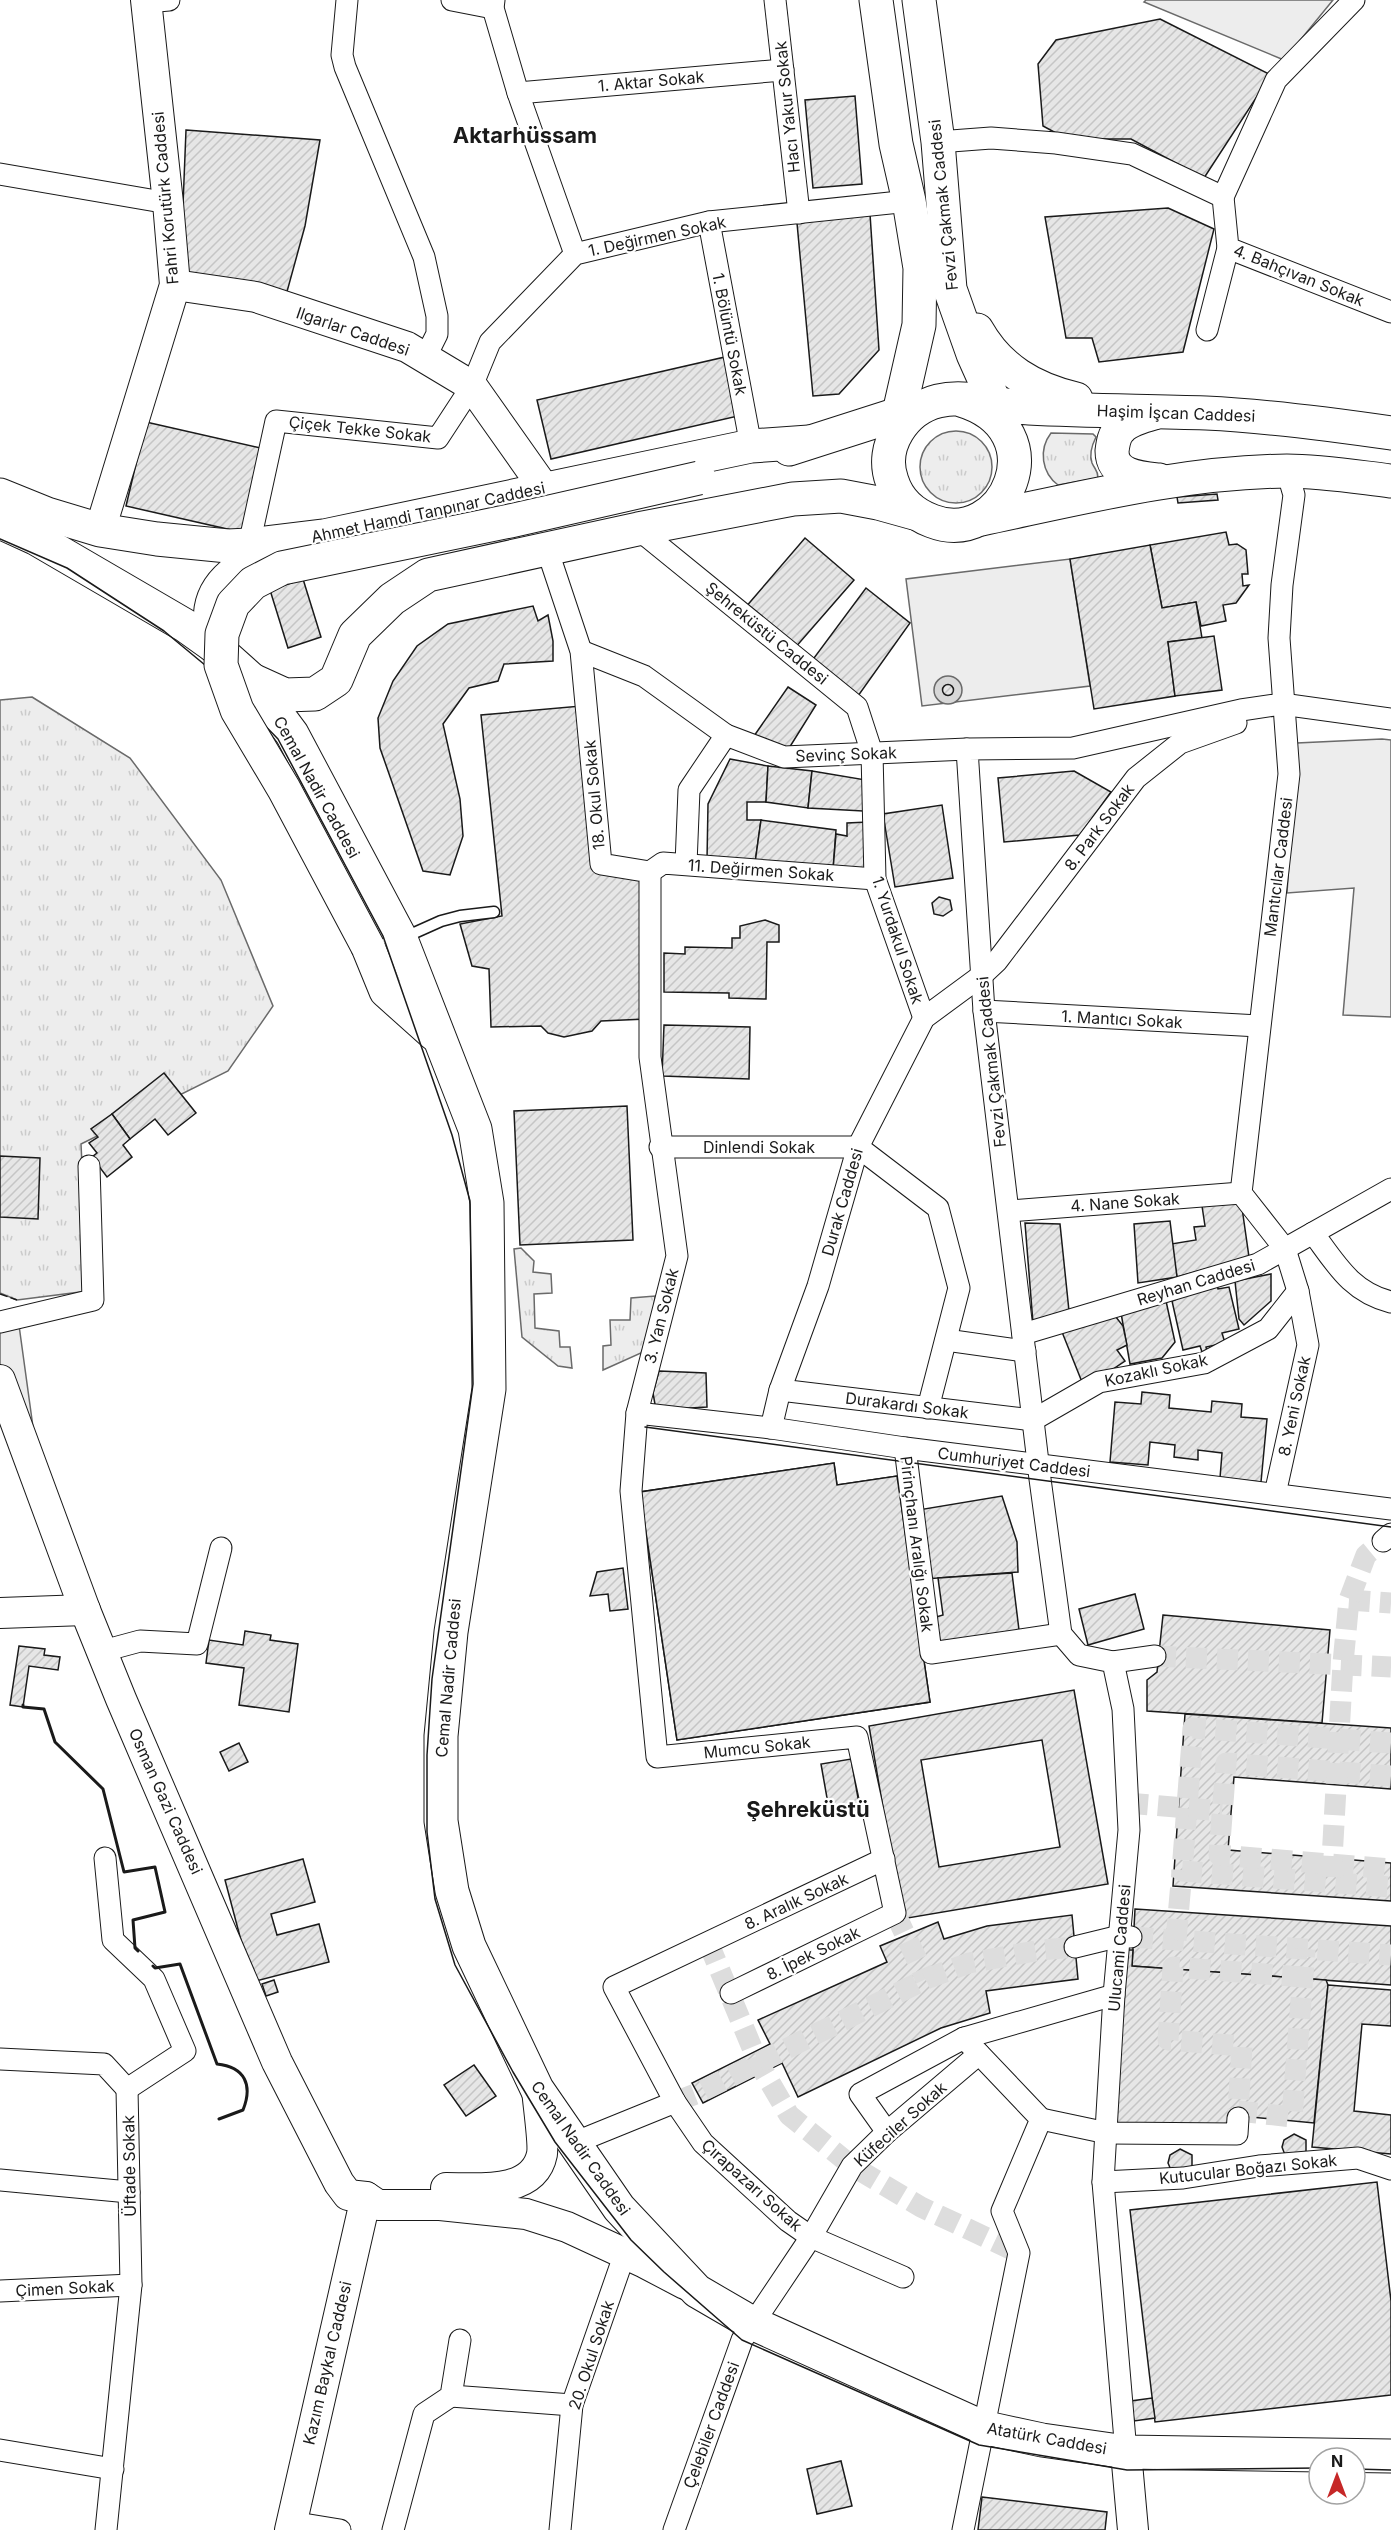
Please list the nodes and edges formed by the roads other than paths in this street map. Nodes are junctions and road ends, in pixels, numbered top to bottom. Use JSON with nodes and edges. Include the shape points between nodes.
{"nodes":[{"id":1,"x":346,"y":0,"type":"edge"},
{"id":2,"x":452,"y":0,"type":"edge"},
{"id":3,"x":775,"y":0,"type":"edge"},
{"id":4,"x":876,"y":0,"type":"edge"},
{"id":5,"x":919,"y":0,"type":"edge"},
{"id":6,"x":1354,"y":0,"type":"edge"},
{"id":7,"x":153,"y":1,"type":"edge"},
{"id":8,"x":494,"y":4,"type":"edge"},
{"id":9,"x":783,"y":70,"type":"junction"},
{"id":10,"x":518,"y":93,"type":"junction"},
{"id":11,"x":938,"y":142,"type":"junction"},
{"id":12,"x":0,"y":174,"type":"edge"},
{"id":13,"x":1222,"y":197,"type":"junction"},
{"id":14,"x":909,"y":201,"type":"junction"},
{"id":15,"x":168,"y":203,"type":"junction"},
{"id":16,"x":799,"y":213,"type":"junction"},
{"id":17,"x":709,"y":222,"type":"junction"},
{"id":18,"x":1228,"y":248,"type":"junction"},
{"id":19,"x":575,"y":254,"type":"junction"},
{"id":20,"x":175,"y":285,"type":"junction"},
{"id":21,"x":950,"y":289,"type":"junction"},
{"id":22,"x":1391,"y":312,"type":"edge"},
{"id":23,"x":1207,"y":330,"type":"dead end"},
{"id":24,"x":425,"y":358,"type":"junction"},
{"id":25,"x":472,"y":387,"type":"junction"},
{"id":26,"x":961,"y":400,"type":"junction"},
{"id":27,"x":995,"y":404,"type":"junction"},
{"id":28,"x":1118,"y":410,"type":"junction"},
{"id":29,"x":1156,"y":412,"type":"junction"},
{"id":30,"x":904,"y":420,"type":"junction"},
{"id":31,"x":1391,"y":433,"type":"edge"},
{"id":32,"x":1009,"y":435,"type":"junction"},
{"id":33,"x":809,"y":442,"type":"junction"},
{"id":34,"x":751,"y":446,"type":"junction"},
{"id":35,"x":1287,"y":471,"type":"junction"},
{"id":36,"x":1169,"y":481,"type":"junction"},
{"id":37,"x":1391,"y":481,"type":"edge"},
{"id":38,"x":544,"y":488,"type":"junction"},
{"id":39,"x":0,"y":495,"type":"edge"},
{"id":40,"x":914,"y":513,"type":"junction"},
{"id":41,"x":974,"y":521,"type":"junction"},
{"id":42,"x":0,"y":522,"type":"edge"},
{"id":43,"x":41,"y":526,"type":"junction"},
{"id":44,"x":638,"y":529,"type":"junction"},
{"id":45,"x":100,"y":530,"type":"junction"},
{"id":46,"x":324,"y":536,"type":"junction"},
{"id":47,"x":249,"y":545,"type":"junction"},
{"id":48,"x":547,"y":549,"type":"junction"},
{"id":49,"x":214,"y":646,"type":"junction"},
{"id":50,"x":581,"y":651,"type":"junction"},
{"id":51,"x":252,"y":680,"type":"junction"},
{"id":52,"x":1282,"y":704,"type":"junction"},
{"id":53,"x":1391,"y":719,"type":"edge"},
{"id":54,"x":726,"y":735,"type":"junction"},
{"id":55,"x":967,"y":749,"type":"junction"},
{"id":56,"x":872,"y":753,"type":"junction"},
{"id":57,"x":686,"y":864,"type":"junction"},
{"id":58,"x":650,"y":872,"type":"junction"},
{"id":59,"x":875,"y":879,"type":"junction"},
{"id":60,"x":494,"y":912,"type":"dead end"},
{"id":61,"x":401,"y":939,"type":"junction"},
{"id":62,"x":368,"y":946,"type":"joint"},
{"id":63,"x":981,"y":976,"type":"junction"},
{"id":64,"x":984,"y":1011,"type":"junction"},
{"id":65,"x":924,"y":1018,"type":"junction"},
{"id":66,"x":1259,"y":1026,"type":"junction"},
{"id":67,"x":438,"y":1036,"type":"junction"},
{"id":68,"x":858,"y":1146,"type":"junction"},
{"id":69,"x":660,"y":1147,"type":"junction"},
{"id":70,"x":89,"y":1166,"type":"dead end"},
{"id":71,"x":1391,"y":1190,"type":"edge"},
{"id":72,"x":1241,"y":1193,"type":"junction"},
{"id":73,"x":1008,"y":1211,"type":"junction"},
{"id":74,"x":1313,"y":1233,"type":"junction"},
{"id":75,"x":1285,"y":1249,"type":"junction"},
{"id":76,"x":1298,"y":1291,"type":"junction"},
{"id":77,"x":1391,"y":1302,"type":"edge"},
{"id":78,"x":0,"y":1322,"type":"edge"},
{"id":79,"x":946,"y":1340,"type":"junction"},
{"id":80,"x":1024,"y":1342,"type":"junction"},
{"id":81,"x":0,"y":1380,"type":"edge"},
{"id":82,"x":780,"y":1390,"type":"junction"},
{"id":83,"x":928,"y":1408,"type":"junction"},
{"id":84,"x":637,"y":1413,"type":"junction"},
{"id":85,"x":1033,"y":1420,"type":"junction"},
{"id":86,"x":771,"y":1428,"type":"junction"},
{"id":87,"x":905,"y":1448,"type":"junction"},
{"id":88,"x":1039,"y":1472,"type":"junction"},
{"id":89,"x":1275,"y":1494,"type":"junction"},
{"id":90,"x":1391,"y":1509,"type":"edge"},
{"id":91,"x":221,"y":1548,"type":"dead end"},
{"id":92,"x":85,"y":1610,"type":"junction"},
{"id":93,"x":0,"y":1613,"type":"edge"},
{"id":94,"x":1061,"y":1634,"type":"junction"},
{"id":95,"x":103,"y":1651,"type":"junction"},
{"id":96,"x":1155,"y":1656,"type":"tunnel mouth"},
{"id":97,"x":1113,"y":1662,"type":"junction"},
{"id":98,"x":657,"y":1757,"type":"joint"},
{"id":99,"x":105,"y":1858,"type":"dead end"},
{"id":100,"x":884,"y":1859,"type":"junction"},
{"id":101,"x":1126,"y":1937,"type":"junction"},
{"id":102,"x":1075,"y":1947,"type":"tunnel mouth"},
{"id":103,"x":614,"y":1987,"type":"joint"},
{"id":104,"x":730,"y":1993,"type":"dead end"},
{"id":105,"x":1114,"y":1995,"type":"junction"},
{"id":106,"x":964,"y":2038,"type":"junction"},
{"id":107,"x":979,"y":2054,"type":"junction"},
{"id":108,"x":0,"y":2059,"type":"edge"},
{"id":109,"x":127,"y":2089,"type":"junction"},
{"id":110,"x":537,"y":2089,"type":"junction"},
{"id":111,"x":675,"y":2102,"type":"junction"},
{"id":112,"x":1238,"y":2118,"type":"dead end"},
{"id":113,"x":1041,"y":2119,"type":"junction"},
{"id":114,"x":887,"y":2132,"type":"junction"},
{"id":115,"x":1107,"y":2133,"type":"junction"},
{"id":116,"x":574,"y":2143,"type":"junction"},
{"id":117,"x":1391,"y":2169,"type":"edge"},
{"id":118,"x":0,"y":2180,"type":"edge"},
{"id":119,"x":1103,"y":2182,"type":"junction"},
{"id":120,"x":129,"y":2192,"type":"junction"},
{"id":121,"x":366,"y":2197,"type":"junction"},
{"id":122,"x":811,"y":2237,"type":"junction"},
{"id":123,"x":625,"y":2253,"type":"junction"},
{"id":124,"x":903,"y":2277,"type":"dead end"},
{"id":125,"x":131,"y":2285,"type":"junction"},
{"id":126,"x":0,"y":2291,"type":"edge"},
{"id":127,"x":697,"y":2291,"type":"junction"},
{"id":128,"x":752,"y":2323,"type":"junction"},
{"id":129,"x":460,"y":2340,"type":"dead end"},
{"id":130,"x":451,"y":2396,"type":"junction"},
{"id":131,"x":572,"y":2405,"type":"junction"},
{"id":132,"x":982,"y":2427,"type":"junction"},
{"id":133,"x":0,"y":2450,"type":"edge"},
{"id":134,"x":1126,"y":2452,"type":"junction"},
{"id":135,"x":1391,"y":2456,"type":"edge"},
{"id":136,"x":113,"y":2469,"type":"junction"},
{"id":137,"x":290,"y":2526,"type":"edge"},
{"id":138,"x":106,"y":2530,"type":"edge"},
{"id":139,"x":340,"y":2530,"type":"edge"},
{"id":140,"x":393,"y":2530,"type":"edge"},
{"id":141,"x":560,"y":2530,"type":"edge"},
{"id":142,"x":673,"y":2530,"type":"edge"},
{"id":143,"x":963,"y":2530,"type":"edge"},
{"id":144,"x":1133,"y":2530,"type":"edge"}],
"edges":[{"from":1,"to":24,"type":"street","via":[[342,55],[345,67],[427,266],[437,334]]},
{"from":2,"to":8,"type":"street"},
{"from":3,"to":9,"type":"street","name":"Hacı Yakur Sokak"},
{"from":4,"to":14,"type":"main road","name":"Fevzi Çakmak Caddesi","via":[[896,144]]},
{"from":5,"to":11,"type":"main road","name":"Fevzi Çakmak Caddesi"},
{"from":6,"to":13,"type":"street","via":[[1276,80]]},
{"from":7,"to":15,"type":"main road","name":"Fahri Korutürk Caddesi"},
{"from":8,"to":10,"type":"street"},
{"from":9,"to":10,"type":"street","name":"1. Aktar Sokak"},
{"from":9,"to":16,"type":"street","name":"Hacı Yakur Sokak"},
{"from":10,"to":19,"type":"street"},
{"from":11,"to":13,"type":"street","via":[[991,138],[1132,154]]},
{"from":11,"to":21,"type":"main road","name":"Fevzi Çakmak Caddesi"},
{"from":12,"to":15,"type":"street"},
{"from":13,"to":18,"type":"street","name":"4. Bahçıvan Sokak"},
{"from":14,"to":16,"type":"street","name":"1. Değirmen Sokak"},
{"from":14,"to":30,"type":"main road","name":"Fevzi Çakmak Caddesi","via":[[920,268],[919,325]]},
{"from":15,"to":20,"type":"main road","name":"Fahri Korutürk Caddesi"},
{"from":16,"to":17,"type":"street","name":"1. Değirmen Sokak"},
{"from":17,"to":19,"type":"street","name":"1. Değirmen Sokak"},
{"from":17,"to":34,"type":"street","name":"1. Bölüntü Sokak"},
{"from":18,"to":22,"type":"street","name":"4. Bahçıvan Sokak"},
{"from":18,"to":23,"type":"street"},
{"from":19,"to":25,"type":"street","name":"1. Değirmen Sokak","via":[[490,342]]},
{"from":20,"to":24,"type":"main road","name":"Ilgarlar Caddesi","via":[[256,297],[407,347]]},
{"from":20,"to":45,"type":"main road","name":"Fahri Korutürk Caddesi"},
{"from":21,"to":27,"type":"main road","name":"Fevzi Çakmak Caddesi"},
{"from":21,"to":28,"type":"main road","via":[[984,344],[1008,370],[1042,389]]},
{"from":24,"to":25,"type":"main road","name":"Ilgarlar Caddesi"},
{"from":25,"to":38,"type":"main road","name":"Ilgarlar Caddesi"},
{"from":25,"to":47,"type":"street","name":"Çiçek Tekke Sokak","via":[[438,438],[276,420]]},
{"from":26,"to":27,"type":"main road","name":"Haşim İşcan Caddesi"},
{"from":26,"to":30,"type":"main road","via":[[940,400]]},
{"from":26,"to":32,"type":"main road","via":[[980,406],[997,418]]},
{"from":27,"to":28,"type":"main road","name":"Haşim İşcan Caddesi"},
{"from":27,"to":32,"type":"main road","name":"Fevzi Çakmak Caddesi"},
{"from":28,"to":29,"type":"main road","name":"Haşim İşcan Caddesi"},
{"from":29,"to":31,"type":"main road","name":"Haşim İşcan Caddesi","via":[[1264,417]]},
{"from":29,"to":36,"type":"main road","via":[[1119,429],[1112,457],[1120,470],[1135,478]]},
{"from":30,"to":33,"type":"main road","name":"Ahmet Hamdi Tanpınar Caddesi"},
{"from":30,"to":40,"type":"main road","via":[[888,459],[891,479],[900,498]]},
{"from":32,"to":41,"type":"main road","via":[[1014,475],[1006,495],[992,511]]},
{"from":33,"to":34,"type":"main road","name":"Ahmet Hamdi Tanpınar Caddesi"},
{"from":33,"to":62,"type":"main road","name":"Ahmet Hamdi Tanpınar Caddesi","bridge":true,"via":[[699,478],[510,522],[282,568],[253,583],[233,604],[222,634],[221,665],[237,710]]},
{"from":34,"to":38,"type":"main road","name":"Ahmet Hamdi Tanpınar Caddesi"},
{"from":35,"to":36,"type":"main road"},
{"from":35,"to":37,"type":"main road"},
{"from":35,"to":52,"type":"street","name":"Mantıcılar Caddesi","via":[[1294,495],[1282,585]]},
{"from":36,"to":41,"type":"main road"},
{"from":38,"to":46,"type":"main road","name":"Ahmet Hamdi Tanpınar Caddesi"},
{"from":39,"to":43,"type":"main road"},
{"from":40,"to":41,"type":"main road","via":[[933,522],[954,525]]},
{"from":40,"to":44,"type":"main road","via":[[841,496],[822,497]]},
{"from":42,"to":43,"type":"main road"},
{"from":43,"to":45,"type":"main road","name":"Ahmet Hamdi Tanpınar Caddesi"},
{"from":43,"to":49,"type":"main road","name":"Cemal Nadir Caddesi"},
{"from":44,"to":48,"type":"main road"},
{"from":44,"to":56,"type":"street","name":"Şehreküstü Caddesi","via":[[857,707]]},
{"from":45,"to":47,"type":"main road","name":"Ahmet Hamdi Tanpınar Caddesi","via":[[216,545]]},
{"from":46,"to":47,"type":"main road","name":"Ahmet Hamdi Tanpınar Caddesi"},
{"from":46,"to":49,"type":"main road","via":[[251,560],[234,574],[220,589],[211,608]]},
{"from":48,"to":50,"type":"street","name":"18. Okul Sokak"},
{"from":48,"to":51,"type":"main road","via":[[428,575],[392,599],[355,635],[336,680],[315,694],[285,695]]},
{"from":49,"to":51,"type":"main road","name":"Cemal Nadir Caddesi"},
{"from":50,"to":54,"type":"street","name":"Sevinç Sokak","via":[[644,676]]},
{"from":50,"to":58,"type":"street","name":"18. Okul Sokak","via":[[601,864]]},
{"from":51,"to":61,"type":"main road","name":"Cemal Nadir Caddesi","via":[[292,734]]},
{"from":52,"to":53,"type":"street"},
{"from":52,"to":55,"type":"street","via":[[1073,748]]},
{"from":52,"to":63,"type":"street","name":"8. Park Sokak","via":[[1180,743],[1136,778],[997,961]]},
{"from":52,"to":66,"type":"street","name":"Mantıcılar Caddesi","via":[[1288,774]]},
{"from":54,"to":56,"type":"street","name":"Sevinç Sokak","via":[[784,757]]},
{"from":54,"to":57,"type":"street","via":[[688,790]]},
{"from":55,"to":56,"type":"street","name":"Sevinç Sokak"},
{"from":55,"to":63,"type":"street","name":"Fevzi Çakmak Caddesi"},
{"from":56,"to":59,"type":"street","name":"1. Yurdakul Sokak"},
{"from":57,"to":58,"type":"street","name":"11. Değirmen Sokak","via":[[663,863]]},
{"from":57,"to":59,"type":"street","name":"11. Değirmen Sokak"},
{"from":58,"to":69,"type":"street","via":[[650,1057]]},
{"from":59,"to":65,"type":"street","name":"1. Yurdakul Sokak"},
{"from":60,"to":61,"type":"lane","via":[[441,921]]},
{"from":61,"to":67,"type":"main road","name":"Cemal Nadir Caddesi"},
{"from":62,"to":67,"type":"main road","name":"Cemal Nadir Caddesi","via":[[386,991]]},
{"from":63,"to":64,"type":"street","name":"Fevzi Çakmak Caddesi"},
{"from":63,"to":65,"type":"street","name":"Durak Caddesi"},
{"from":64,"to":66,"type":"street","name":"1. Mantıcı Sokak"},
{"from":64,"to":73,"type":"street","name":"Fevzi Çakmak Caddesi"},
{"from":65,"to":68,"type":"street","name":"Durak Caddesi"},
{"from":66,"to":72,"type":"street","name":"Mantıcılar Caddesi"},
{"from":67,"to":110,"type":"main road","name":"Cemal Nadir Caddesi","via":[[476,1129],[487,1203],[489,1389],[451,1632],[441,1736],[441,1821],[452,1891],[470,1946]]},
{"from":68,"to":69,"type":"street","name":"Dinlendi Sokak"},
{"from":68,"to":79,"type":"street","via":[[938,1208],[959,1288]]},
{"from":68,"to":82,"type":"street","name":"Durak Caddesi","via":[[818,1286]]},
{"from":69,"to":84,"type":"street","name":"3. Yan Sokak","via":[[676,1256]]},
{"from":70,"to":78,"type":"street","via":[[93,1299]]},
{"from":71,"to":74,"type":"street","name":"Reyhan Caddesi"},
{"from":72,"to":73,"type":"street","name":"4. Nane Sokak"},
{"from":72,"to":75,"type":"street"},
{"from":73,"to":80,"type":"street","name":"Fevzi Çakmak Caddesi"},
{"from":74,"to":75,"type":"street","name":"Reyhan Caddesi"},
{"from":74,"to":77,"type":"street","via":[[1350,1282]]},
{"from":75,"to":76,"type":"street","name":"8. Yeni Sokak"},
{"from":75,"to":80,"type":"street","name":"Reyhan Caddesi","via":[[1258,1264]]},
{"from":76,"to":85,"type":"street","name":"Kozaklı Sokak","via":[[1268,1329],[1204,1363],[1099,1382]]},
{"from":76,"to":89,"type":"street","name":"8. Yeni Sokak","via":[[1308,1345]]},
{"from":79,"to":80,"type":"street"},
{"from":79,"to":83,"type":"street"},
{"from":80,"to":85,"type":"street","name":"Fevzi Çakmak Caddesi"},
{"from":81,"to":92,"type":"main road","name":"Osman Gazi Caddesi"},
{"from":82,"to":83,"type":"street","name":"Durakardı Sokak"},
{"from":82,"to":86,"type":"street","name":"Durak Caddesi"},
{"from":83,"to":85,"type":"street","name":"Durakardı Sokak"},
{"from":84,"to":86,"type":"street","name":"Cumhuriyet Caddesi"},
{"from":84,"to":98,"type":"street","name":"3. Yan Sokak","via":[[631,1491]]},
{"from":85,"to":88,"type":"street","name":"Fevzi Çakmak Caddesi"},
{"from":86,"to":87,"type":"street","name":"Cumhuriyet Caddesi"},
{"from":87,"to":88,"type":"street","name":"Cumhuriyet Caddesi"},
{"from":87,"to":94,"type":"street","name":"Pirinçhanı Aralığı Sokak","via":[[931,1653]]},
{"from":88,"to":89,"type":"street","name":"Cumhuriyet Caddesi"},
{"from":88,"to":94,"type":"street"},
{"from":89,"to":90,"type":"street","name":"Cumhuriyet Caddesi"},
{"from":91,"to":95,"type":"street","via":[[198,1644],[140,1641]]},
{"from":92,"to":93,"type":"main road"},
{"from":92,"to":95,"type":"main road","name":"Osman Gazi Caddesi"},
{"from":94,"to":97,"type":"street","via":[[1079,1655]]},
{"from":95,"to":121,"type":"main road","name":"Osman Gazi Caddesi","via":[[277,2062],[339,2183],[348,2194]]},
{"from":96,"to":97,"type":"street"},
{"from":97,"to":101,"type":"street","name":"Ulucami Caddesi","via":[[1123,1709],[1129,1830]]},
{"from":98,"to":100,"type":"street","name":"Mumcu Sokak","via":[[857,1737]]},
{"from":99,"to":109,"type":"street","via":[[112,1940],[154,1979],[185,2051]]},
{"from":100,"to":103,"type":"street","name":"8. Aralık Sokak"},
{"from":100,"to":104,"type":"street","name":"8. İpek Sokak","via":[[895,1913]]},
{"from":101,"to":102,"type":"street"},
{"from":101,"to":105,"type":"street","name":"Ulucami Caddesi"},
{"from":103,"to":111,"type":"street","name":"Çırapazarı Sokak"},
{"from":105,"to":106,"type":"street"},
{"from":105,"to":115,"type":"street","name":"Ulucami Caddesi"},
{"from":106,"to":107,"type":"street"},
{"from":106,"to":114,"type":"street","via":[[860,2094]]},
{"from":107,"to":113,"type":"street"},
{"from":107,"to":114,"type":"street","name":"Küfeciler Sokak"},
{"from":108,"to":109,"type":"street","via":[[104,2064]]},
{"from":109,"to":120,"type":"street","name":"Üftade Sokak"},
{"from":110,"to":116,"type":"main road","name":"Cemal Nadir Caddesi"},
{"from":110,"to":121,"type":"main road","via":[[542,2154],[534,2172],[518,2183],[383,2190]]},
{"from":111,"to":116,"type":"street"},
{"from":111,"to":122,"type":"street","name":"Çırapazarı Sokak","via":[[703,2142],[780,2214]]},
{"from":112,"to":115,"type":"street","via":[[1237,2133]]},
{"from":113,"to":115,"type":"street"},
{"from":113,"to":132,"type":"street","via":[[1002,2211],[1019,2253]]},
{"from":114,"to":122,"type":"street","name":"Küfeciler Sokak","via":[[852,2166]]},
{"from":115,"to":119,"type":"street","name":"Ulucami Caddesi"},
{"from":116,"to":127,"type":"main road","name":"Cemal Nadir Caddesi","via":[[619,2208]]},
{"from":117,"to":119,"type":"street","name":"Kutucular Boğazı Sokak","via":[[1358,2158],[1259,2166],[1184,2178]]},
{"from":118,"to":120,"type":"street"},
{"from":119,"to":134,"type":"street","name":"Ulucami Caddesi"},
{"from":120,"to":125,"type":"street","name":"Üftade Sokak"},
{"from":121,"to":123,"type":"main road","via":[[378,2205],[440,2205],[526,2214]]},
{"from":121,"to":137,"type":"main road","name":"Kazım Baykal Caddesi"},
{"from":122,"to":124,"type":"street","name":"Çırapazarı Sokak"},
{"from":122,"to":128,"type":"street","name":"Küfeciler Sokak"},
{"from":123,"to":127,"type":"main road"},
{"from":123,"to":131,"type":"street","name":"20. Okul Sokak"},
{"from":125,"to":126,"type":"street","name":"Çimen Sokak"},
{"from":125,"to":136,"type":"street","name":"Üftade Sokak"},
{"from":127,"to":128,"type":"main road","name":"Atatürk Caddesi"},
{"from":128,"to":132,"type":"main road","name":"Atatürk Caddesi"},
{"from":128,"to":142,"type":"street","name":"Çelebiler Caddesi","via":[[742,2340]]},
{"from":129,"to":130,"type":"street"},
{"from":130,"to":131,"type":"street"},
{"from":130,"to":140,"type":"street","via":[[424,2414]]},
{"from":131,"to":141,"type":"street","name":"20. Okul Sokak"},
{"from":132,"to":134,"type":"main road","name":"Atatürk Caddesi"},
{"from":132,"to":143,"type":"street"},
{"from":133,"to":136,"type":"street"},
{"from":134,"to":135,"type":"main road","name":"Atatürk Caddesi"},
{"from":134,"to":144,"type":"main road"},
{"from":136,"to":138,"type":"street","name":"Üftade Sokak"},
{"from":137,"to":139,"type":"street"}]}
